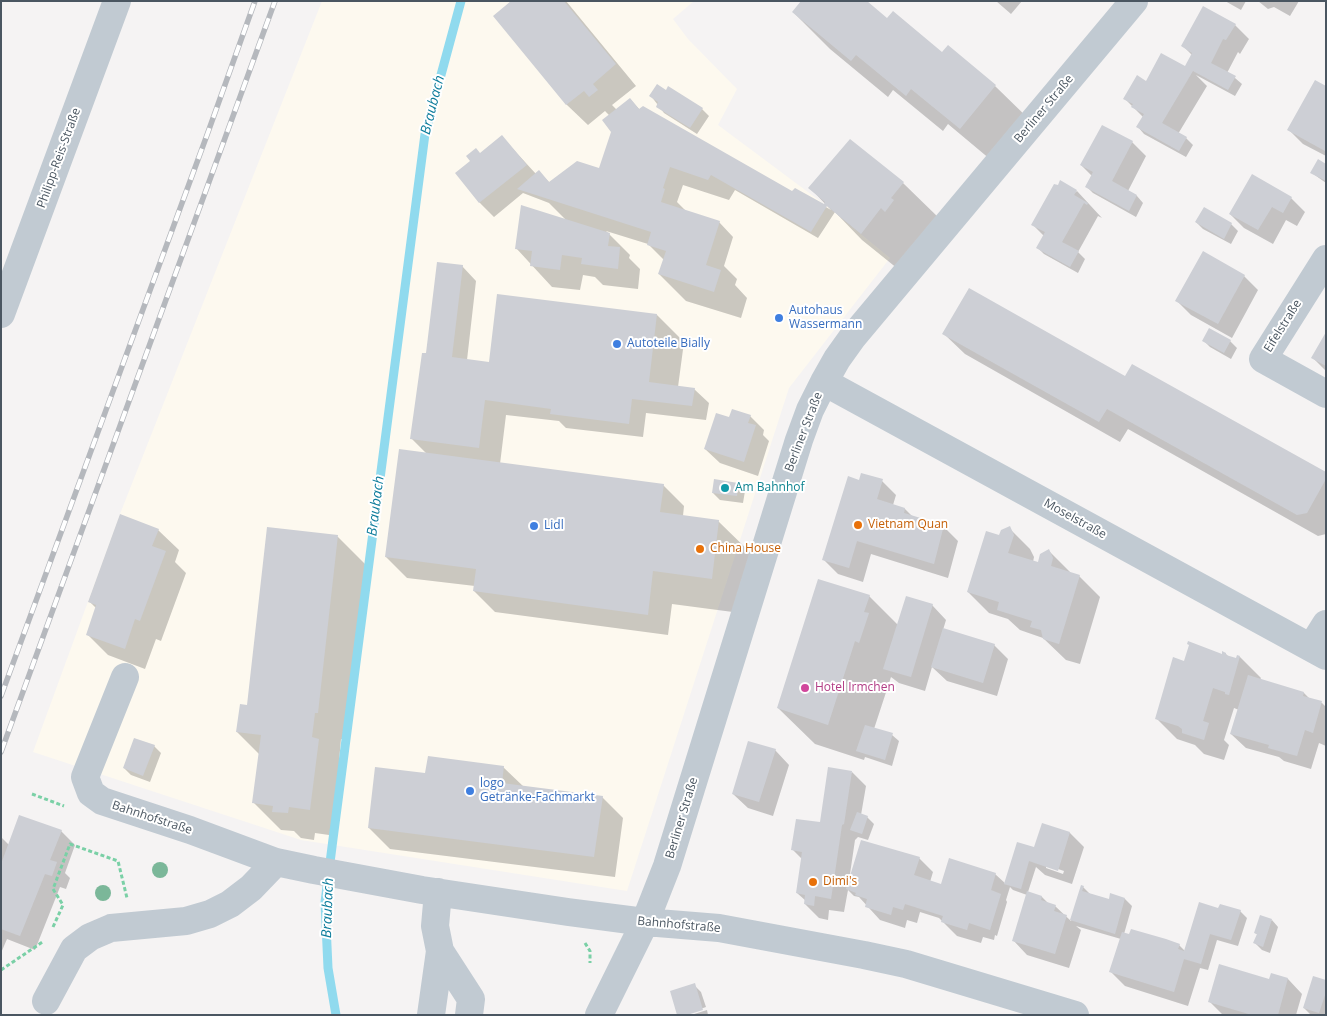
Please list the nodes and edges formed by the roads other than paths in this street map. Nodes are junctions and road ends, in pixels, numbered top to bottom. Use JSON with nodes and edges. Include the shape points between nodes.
{"nodes":[{"id":1,"x":117,"y":1,"type":"edge"},
{"id":2,"x":1134,"y":1,"type":"edge"},
{"id":3,"x":1326,"y":259,"type":"edge"},
{"id":4,"x":1,"y":314,"type":"edge"},
{"id":5,"x":824,"y":382,"type":"junction"},
{"id":6,"x":1326,"y":394,"type":"edge"},
{"id":7,"x":1326,"y":624,"type":"edge"},
{"id":8,"x":1318,"y":652,"type":"edge"},
{"id":9,"x":125,"y":677,"type":"dead end"},
{"id":10,"x":276,"y":862,"type":"junction"},
{"id":11,"x":438,"y":892,"type":"junction"},
{"id":12,"x":644,"y":922,"type":"junction"},
{"id":13,"x":440,"y":951,"type":"junction"},
{"id":14,"x":46,"y":1001,"type":"dead end"},
{"id":15,"x":430,"y":1015,"type":"edge"},
{"id":16,"x":469,"y":1015,"type":"edge"},
{"id":17,"x":599,"y":1015,"type":"edge"},
{"id":18,"x":1075,"y":1015,"type":"edge"}],
"edges":[{"from":1,"to":4,"type":"street","name":"Philipp-Reis-Straße"},
{"from":2,"to":5,"type":"street","name":"Berliner Straße","via":[[852,338]]},
{"from":3,"to":6,"type":"street","name":"Eifelstraße","via":[[1263,359]]},
{"from":5,"to":8,"type":"street","name":"Moselstraße"},
{"from":5,"to":12,"type":"street","name":"Berliner Straße","via":[[798,440],[668,866]]},
{"from":7,"to":8,"type":"street"},
{"from":9,"to":10,"type":"street","name":"Bahnhofstraße","via":[[85,777],[91,793],[102,801]]},
{"from":10,"to":11,"type":"street","name":"Bahnhofstraße"},
{"from":10,"to":14,"type":"street","via":[[251,888],[210,914],[186,920],[111,928],[90,937],[74,949]]},
{"from":11,"to":12,"type":"street","name":"Bahnhofstraße"},
{"from":11,"to":13,"type":"street","via":[[434,926]]},
{"from":12,"to":17,"type":"street","name":"Berliner Straße"},
{"from":12,"to":18,"type":"street","name":"Bahnhofstraße","via":[[719,928],[906,964]]},
{"from":13,"to":15,"type":"street"},
{"from":13,"to":16,"type":"street","via":[[471,999]]}]}
